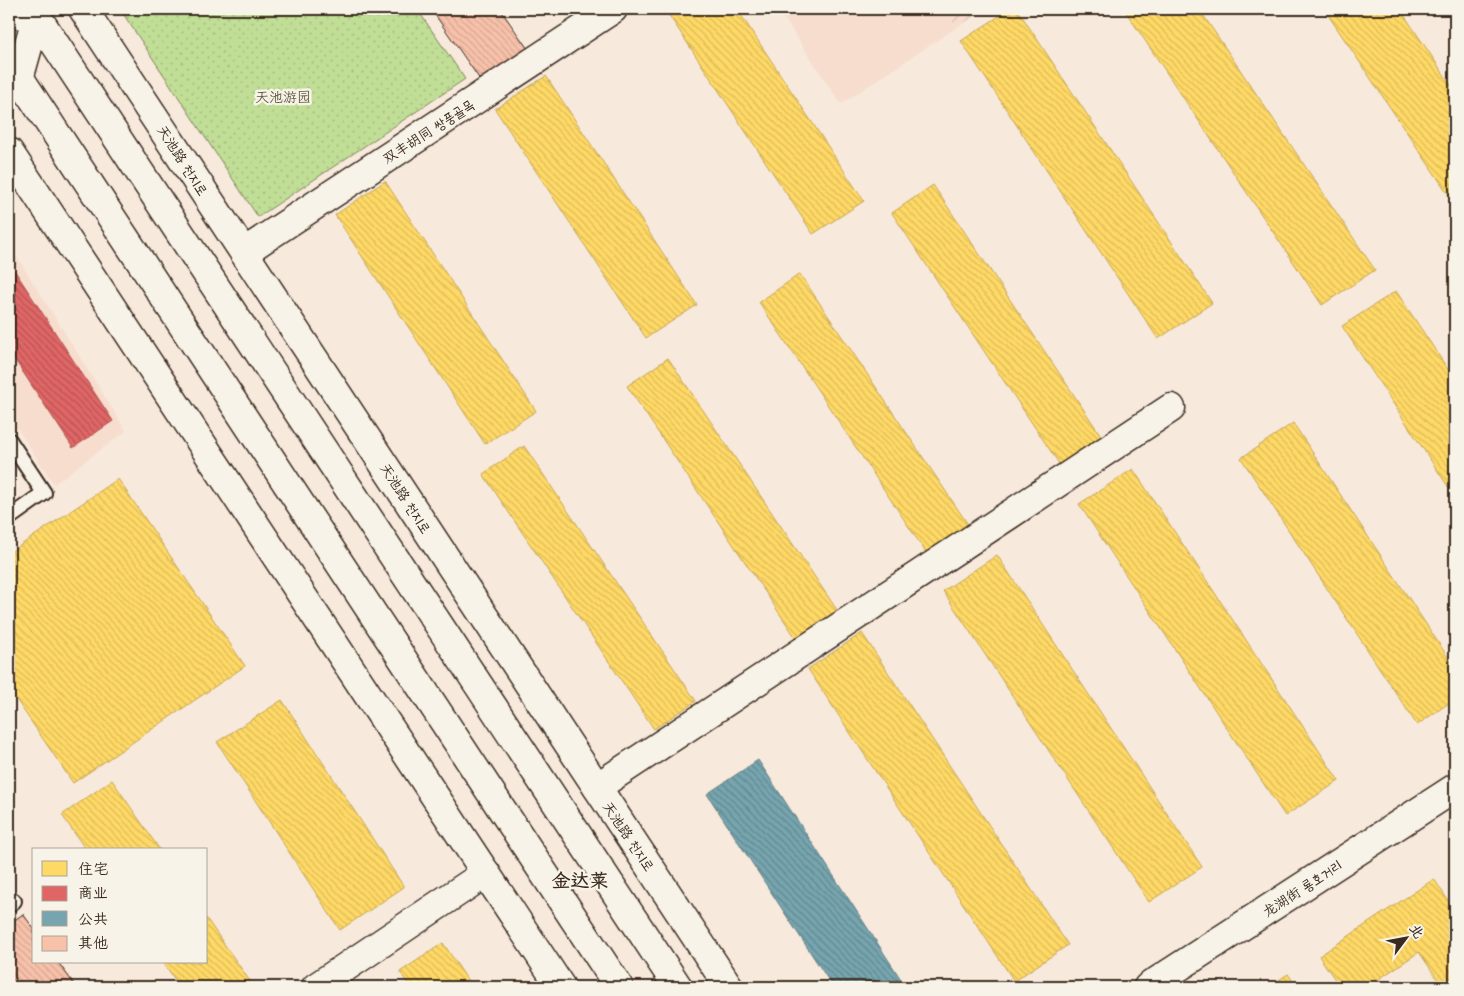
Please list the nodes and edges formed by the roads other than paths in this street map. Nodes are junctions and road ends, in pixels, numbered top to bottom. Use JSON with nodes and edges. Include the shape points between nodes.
{"nodes":[{"id":1,"x":83,"y":9,"type":"edge"},
{"id":2,"x":613,"y":9,"type":"edge"},
{"id":3,"x":38,"y":11,"type":"edge"},
{"id":4,"x":9,"y":14,"type":"edge"},
{"id":5,"x":12,"y":76,"type":"edge"},
{"id":6,"x":9,"y":152,"type":"edge"},
{"id":7,"x":244,"y":252,"type":"junction"},
{"id":8,"x":1171,"y":408,"type":"dead end"},
{"id":9,"x":9,"y":440,"type":"edge"},
{"id":10,"x":9,"y":518,"type":"edge"},
{"id":11,"x":597,"y":787,"type":"junction"},
{"id":12,"x":1455,"y":788,"type":"edge"},
{"id":13,"x":486,"y":873,"type":"junction"},
{"id":14,"x":316,"y":987,"type":"edge"},
{"id":15,"x":562,"y":987,"type":"edge"},
{"id":16,"x":619,"y":987,"type":"edge"},
{"id":17,"x":678,"y":987,"type":"edge"},
{"id":18,"x":729,"y":987,"type":"edge"},
{"id":19,"x":1148,"y":987,"type":"edge"}],
"edges":[{"from":1,"to":7,"type":"street","name":"天池路 천지로"},
{"from":2,"to":7,"type":"street","name":"双丰胡同 쌍풍골목"},
{"from":3,"to":4,"type":"street"},
{"from":3,"to":5,"type":"street"},
{"from":3,"to":17,"type":"street"},
{"from":5,"to":16,"type":"street"},
{"from":6,"to":13,"type":"street"},
{"from":7,"to":11,"type":"street","name":"天池路 천지로"},
{"from":8,"to":11,"type":"street"},
{"from":9,"to":10,"type":"lane","via":[[44,494]]},
{"from":11,"to":18,"type":"street","name":"天池路 천지로"},
{"from":12,"to":19,"type":"street","name":"龙湖街 룡호거리"},
{"from":13,"to":14,"type":"street"},
{"from":13,"to":15,"type":"street"}]}
